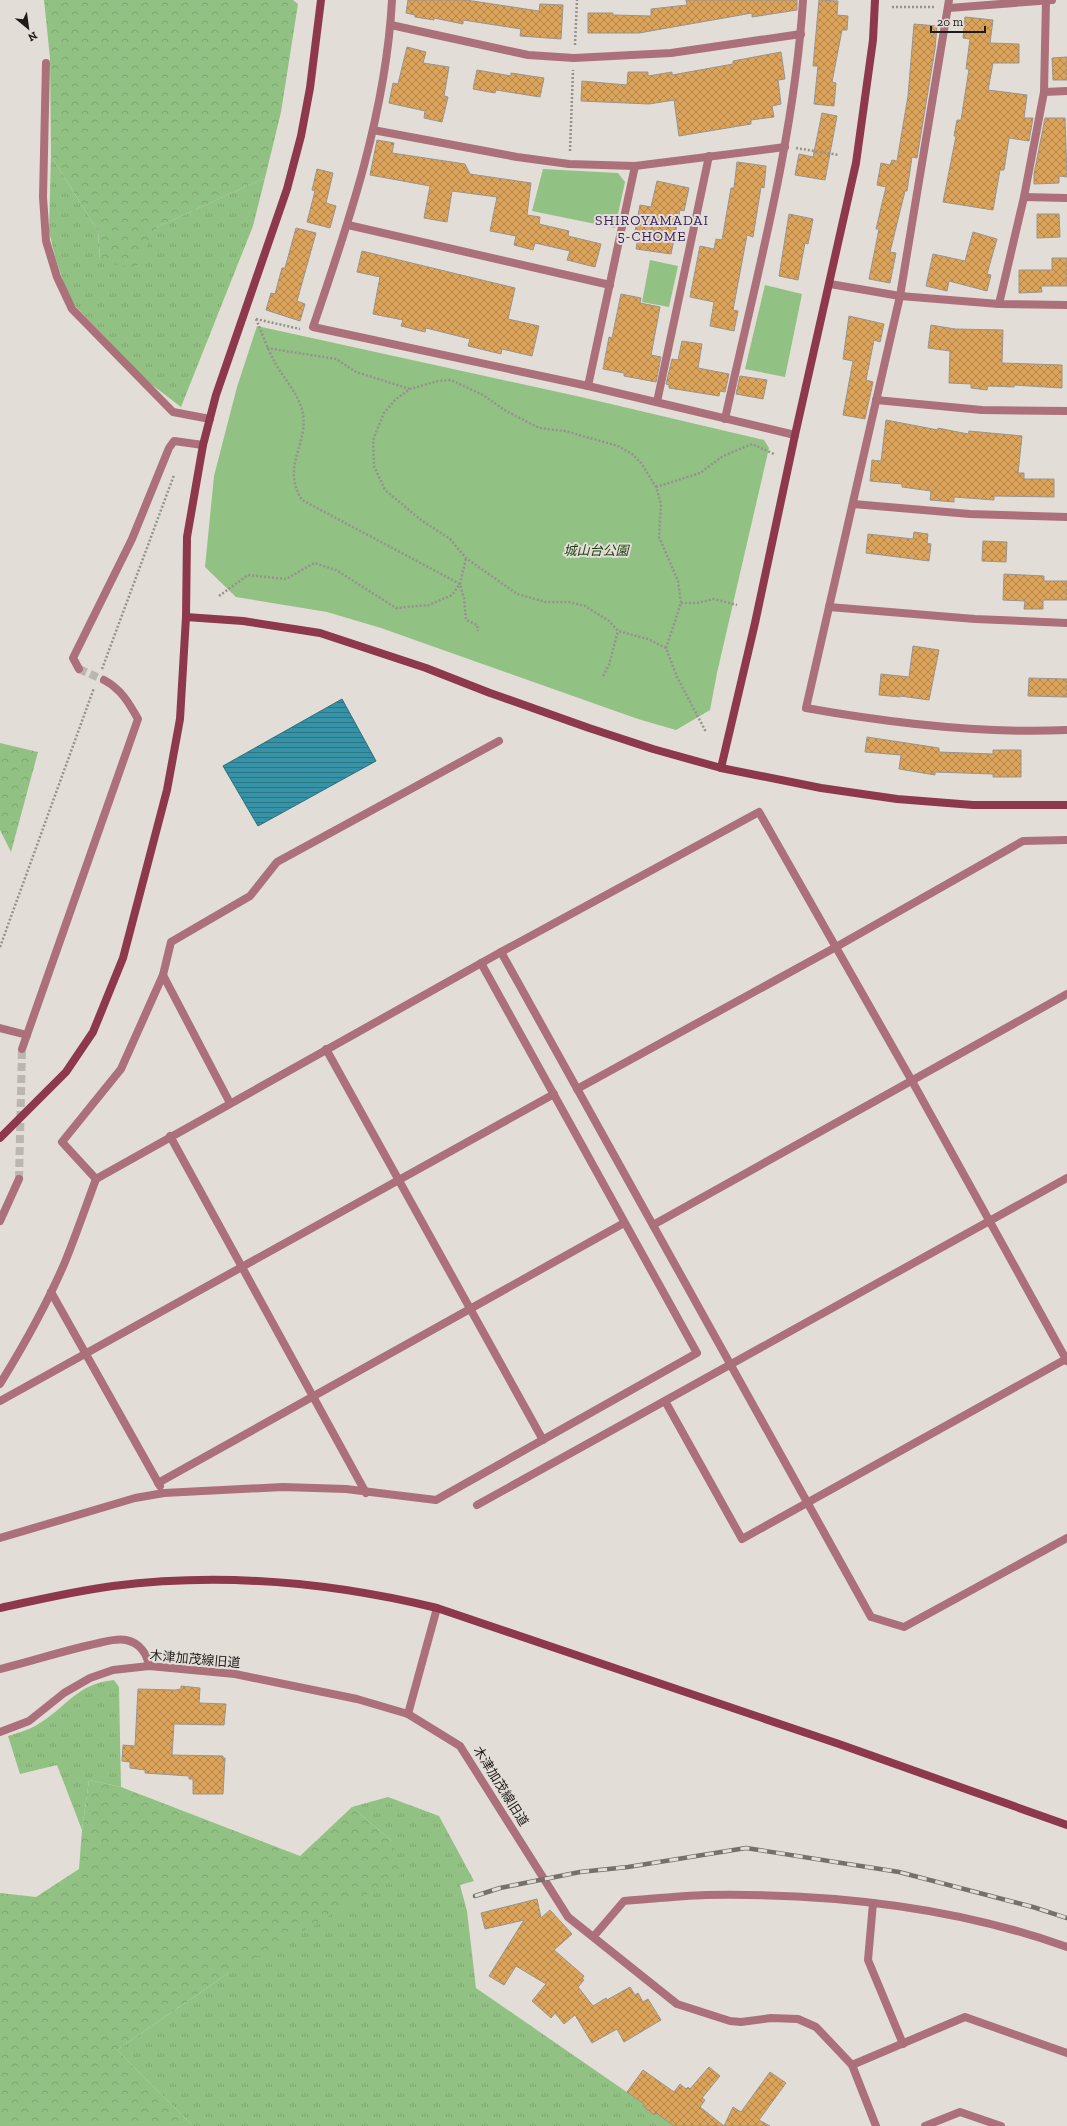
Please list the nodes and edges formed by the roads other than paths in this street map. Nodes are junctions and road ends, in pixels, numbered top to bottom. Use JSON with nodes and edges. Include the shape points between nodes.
{"nodes":[{"id":1,"x":321,"y":0,"type":"edge"},
{"id":2,"x":392,"y":0,"type":"edge"},
{"id":3,"x":803,"y":0,"type":"edge"},
{"id":4,"x":875,"y":0,"type":"edge"},
{"id":5,"x":1049,"y":1,"type":"edge"},
{"id":6,"x":949,"y":4,"type":"edge"},
{"id":7,"x":391,"y":26,"type":"junction"},
{"id":8,"x":801,"y":34,"type":"junction"},
{"id":9,"x":46,"y":63,"type":"dead end"},
{"id":10,"x":1067,"y":91,"type":"edge"},
{"id":11,"x":1044,"y":92,"type":"junction"},
{"id":12,"x":373,"y":130,"type":"junction"},
{"id":13,"x":785,"y":147,"type":"junction"},
{"id":14,"x":709,"y":156,"type":"junction"},
{"id":15,"x":635,"y":166,"type":"junction"},
{"id":16,"x":1024,"y":197,"type":"junction"},
{"id":17,"x":1067,"y":198,"type":"edge"},
{"id":18,"x":348,"y":225,"type":"junction"},
{"id":19,"x":830,"y":284,"type":"junction"},
{"id":20,"x":610,"y":285,"type":"junction"},
{"id":21,"x":900,"y":296,"type":"junction"},
{"id":22,"x":1000,"y":304,"type":"junction"},
{"id":23,"x":1067,"y":305,"type":"edge"},
{"id":24,"x":588,"y":386,"type":"junction"},
{"id":25,"x":876,"y":400,"type":"junction"},
{"id":26,"x":656,"y":402,"type":"junction"},
{"id":27,"x":1067,"y":411,"type":"edge"},
{"id":28,"x":210,"y":419,"type":"junction"},
{"id":29,"x":725,"y":419,"type":"junction"},
{"id":30,"x":795,"y":435,"type":"junction"},
{"id":31,"x":203,"y":445,"type":"junction"},
{"id":32,"x":853,"y":504,"type":"junction"},
{"id":33,"x":1067,"y":517,"type":"edge"},
{"id":34,"x":829,"y":607,"type":"junction"},
{"id":35,"x":186,"y":617,"type":"junction"},
{"id":36,"x":1067,"y":623,"type":"edge"},
{"id":37,"x":79,"y":669,"type":"dead end"},
{"id":38,"x":100,"y":679,"type":"tunnel mouth"},
{"id":39,"x":1067,"y":730,"type":"edge"},
{"id":40,"x":499,"y":741,"type":"dead end"},
{"id":41,"x":721,"y":768,"type":"junction"},
{"id":42,"x":1067,"y":805,"type":"edge"},
{"id":43,"x":1067,"y":840,"type":"edge"},
{"id":44,"x":836,"y":947,"type":"junction"},
{"id":45,"x":501,"y":952,"type":"junction"},
{"id":46,"x":482,"y":963,"type":"junction"},
{"id":47,"x":163,"y":975,"type":"junction"},
{"id":48,"x":1067,"y":994,"type":"edge"},
{"id":49,"x":0,"y":1028,"type":"edge"},
{"id":50,"x":27,"y":1035,"type":"junction"},
{"id":51,"x":22,"y":1049,"type":"tunnel mouth"},
{"id":52,"x":326,"y":1049,"type":"junction"},
{"id":53,"x":912,"y":1081,"type":"junction"},
{"id":54,"x":577,"y":1089,"type":"junction"},
{"id":55,"x":554,"y":1094,"type":"junction"},
{"id":56,"x":230,"y":1103,"type":"junction"},
{"id":57,"x":170,"y":1136,"type":"junction"},
{"id":58,"x":0,"y":1138,"type":"edge"},
{"id":59,"x":1067,"y":1178,"type":"edge"},
{"id":60,"x":19,"y":1179,"type":"tunnel mouth"},
{"id":61,"x":96,"y":1179,"type":"junction"},
{"id":62,"x":398,"y":1180,"type":"junction"},
{"id":63,"x":0,"y":1221,"type":"edge"},
{"id":64,"x":989,"y":1221,"type":"junction"},
{"id":65,"x":624,"y":1223,"type":"junction"},
{"id":66,"x":653,"y":1225,"type":"junction"},
{"id":67,"x":243,"y":1267,"type":"junction"},
{"id":68,"x":51,"y":1292,"type":"junction"},
{"id":69,"x":470,"y":1309,"type":"junction"},
{"id":70,"x":87,"y":1353,"type":"junction"},
{"id":71,"x":1066,"y":1360,"type":"edge"},
{"id":72,"x":730,"y":1365,"type":"junction"},
{"id":73,"x":0,"y":1384,"type":"edge"},
{"id":74,"x":314,"y":1396,"type":"junction"},
{"id":75,"x":0,"y":1401,"type":"edge"},
{"id":76,"x":664,"y":1401,"type":"junction"},
{"id":77,"x":543,"y":1440,"type":"junction"},
{"id":78,"x":158,"y":1483,"type":"junction"},
{"id":79,"x":164,"y":1493,"type":"junction"},
{"id":80,"x":366,"y":1493,"type":"junction"},
{"id":81,"x":808,"y":1503,"type":"junction"},
{"id":82,"x":477,"y":1505,"type":"dead end"},
{"id":83,"x":0,"y":1538,"type":"edge"},
{"id":84,"x":1067,"y":1538,"type":"edge"},
{"id":85,"x":0,"y":1608,"type":"edge"},
{"id":86,"x":437,"y":1608,"type":"junction"},
{"id":87,"x":149,"y":1666,"type":"junction"},
{"id":88,"x":0,"y":1669,"type":"edge"},
{"id":89,"x":408,"y":1714,"type":"junction"},
{"id":90,"x":0,"y":1732,"type":"edge"},
{"id":91,"x":1067,"y":1825,"type":"edge"},
{"id":92,"x":873,"y":1903,"type":"junction"},
{"id":93,"x":594,"y":1936,"type":"junction"},
{"id":94,"x":1067,"y":1948,"type":"edge"},
{"id":95,"x":903,"y":2044,"type":"junction"},
{"id":96,"x":1067,"y":2053,"type":"edge"},
{"id":97,"x":852,"y":2065,"type":"junction"},
{"id":98,"x":876,"y":2126,"type":"edge"},
{"id":99,"x":924,"y":2126,"type":"edge"},
{"id":100,"x":1001,"y":2126,"type":"edge"}],
"edges":[{"from":1,"to":28,"type":"street","via":[[301,136],[287,189]]},
{"from":2,"to":7,"type":"street"},
{"from":3,"to":8,"type":"street"},
{"from":4,"to":19,"type":"street","via":[[873,40],[856,163]]},
{"from":5,"to":6,"type":"street"},
{"from":5,"to":11,"type":"street"},
{"from":6,"to":21,"type":"street"},
{"from":7,"to":8,"type":"street","via":[[528,55],[574,58],[671,53]]},
{"from":7,"to":12,"type":"street"},
{"from":8,"to":13,"type":"street"},
{"from":9,"to":28,"type":"street","via":[[42,197],[46,241],[57,277],[72,308],[173,412]]},
{"from":10,"to":11,"type":"street"},
{"from":11,"to":16,"type":"street"},
{"from":12,"to":15,"type":"street","via":[[517,157],[569,164]]},
{"from":12,"to":18,"type":"street"},
{"from":13,"to":14,"type":"street"},
{"from":13,"to":29,"type":"street"},
{"from":14,"to":15,"type":"street"},
{"from":14,"to":26,"type":"street"},
{"from":15,"to":20,"type":"street"},
{"from":16,"to":17,"type":"street"},
{"from":16,"to":22,"type":"street"},
{"from":18,"to":20,"type":"street"},
{"from":18,"to":24,"type":"street","via":[[313,328]]},
{"from":19,"to":21,"type":"street"},
{"from":19,"to":30,"type":"street"},
{"from":20,"to":24,"type":"street"},
{"from":21,"to":22,"type":"street"},
{"from":21,"to":25,"type":"street"},
{"from":22,"to":23,"type":"street"},
{"from":24,"to":26,"type":"street"},
{"from":25,"to":27,"type":"street","via":[[982,410]]},
{"from":25,"to":32,"type":"street"},
{"from":26,"to":29,"type":"street"},
{"from":28,"to":31,"type":"street"},
{"from":29,"to":30,"type":"street"},
{"from":30,"to":41,"type":"street","via":[[756,623]]},
{"from":31,"to":35,"type":"street","via":[[187,537]]},
{"from":31,"to":37,"type":"street","via":[[174,441],[169,448],[132,539],[73,658]]},
{"from":32,"to":33,"type":"street","via":[[970,514]]},
{"from":32,"to":34,"type":"street"},
{"from":34,"to":36,"type":"street","via":[[975,619]]},
{"from":34,"to":39,"type":"street","via":[[806,708],[887,721],[970,728]]},
{"from":35,"to":41,"type":"street","via":[[242,621],[320,633],[426,668],[490,694],[589,728]]},
{"from":35,"to":58,"type":"street","via":[[180,719],[167,790],[123,958],[94,1032],[66,1072]]},
{"from":38,"to":50,"type":"street","via":[[115,686],[128,701],[138,719]]},
{"from":40,"to":47,"type":"street","via":[[277,862],[250,896],[172,942]]},
{"from":41,"to":42,"type":"street","via":[[821,788],[897,799],[973,805]]},
{"from":43,"to":44,"type":"street","via":[[1023,841]]},
{"from":44,"to":45,"type":"street","via":[[759,812]]},
{"from":44,"to":53,"type":"street"},
{"from":44,"to":54,"type":"street"},
{"from":45,"to":46,"type":"street"},
{"from":45,"to":54,"type":"street"},
{"from":46,"to":52,"type":"street"},
{"from":46,"to":55,"type":"street"},
{"from":47,"to":56,"type":"street"},
{"from":47,"to":61,"type":"street","via":[[121,1069],[62,1142]]},
{"from":48,"to":53,"type":"street"},
{"from":49,"to":50,"type":"street"},
{"from":50,"to":51,"type":"street"},
{"from":52,"to":56,"type":"street"},
{"from":52,"to":62,"type":"street"},
{"from":53,"to":64,"type":"street"},
{"from":53,"to":66,"type":"street"},
{"from":54,"to":66,"type":"street"},
{"from":55,"to":62,"type":"street"},
{"from":55,"to":65,"type":"street"},
{"from":56,"to":57,"type":"street"},
{"from":57,"to":61,"type":"street"},
{"from":57,"to":67,"type":"street"},
{"from":59,"to":64,"type":"street"},
{"from":60,"to":63,"type":"street"},
{"from":61,"to":68,"type":"street"},
{"from":62,"to":67,"type":"street"},
{"from":62,"to":69,"type":"street"},
{"from":64,"to":71,"type":"street"},
{"from":64,"to":72,"type":"street"},
{"from":65,"to":69,"type":"street"},
{"from":65,"to":77,"type":"street","via":[[697,1353]]},
{"from":66,"to":72,"type":"street"},
{"from":67,"to":70,"type":"street"},
{"from":67,"to":74,"type":"street"},
{"from":68,"to":70,"type":"street"},
{"from":68,"to":73,"type":"street"},
{"from":69,"to":74,"type":"street"},
{"from":69,"to":77,"type":"street"},
{"from":70,"to":75,"type":"street"},
{"from":70,"to":78,"type":"street"},
{"from":71,"to":81,"type":"street"},
{"from":72,"to":76,"type":"street"},
{"from":72,"to":81,"type":"street"},
{"from":74,"to":78,"type":"street"},
{"from":74,"to":80,"type":"street"},
{"from":76,"to":81,"type":"street","via":[[742,1539]]},
{"from":76,"to":82,"type":"street"},
{"from":77,"to":80,"type":"street","via":[[436,1500]]},
{"from":78,"to":79,"type":"street"},
{"from":79,"to":80,"type":"street","via":[[283,1487],[346,1489]]},
{"from":79,"to":83,"type":"street","via":[[135,1498]]},
{"from":81,"to":84,"type":"street","via":[[871,1617],[904,1627]]},
{"from":85,"to":86,"type":"street","via":[[112,1586],[222,1579],[277,1581],[348,1589]]},
{"from":86,"to":89,"type":"street"},
{"from":86,"to":91,"type":"street","via":[[839,1744]]},
{"from":87,"to":88,"type":"street","via":[[145,1652],[140,1647],[133,1642],[118,1639]]},
{"from":87,"to":89,"type":"street","name":"木津加茂線旧道","via":[[235,1674],[357,1699]]},
{"from":87,"to":90,"type":"street","name":"木津加茂線旧道","via":[[114,1670],[90,1678],[64,1693],[29,1721]]},
{"from":89,"to":93,"type":"street","name":"木津加茂線旧道","via":[[460,1746],[568,1917]]},
{"from":92,"to":93,"type":"street","via":[[791,1897],[706,1895],[624,1901]]},
{"from":92,"to":94,"type":"street","via":[[969,1919]]},
{"from":92,"to":95,"type":"street","via":[[868,1960]]},
{"from":93,"to":97,"type":"street","name":"木津加茂線旧道","via":[[677,2004],[730,2021],[798,2019],[816,2027]]},
{"from":95,"to":96,"type":"street","via":[[965,2017]]},
{"from":95,"to":97,"type":"street"},
{"from":97,"to":98,"type":"street","name":"木津加茂線旧道"},
{"from":99,"to":100,"type":"street","via":[[960,2112]]}]}
